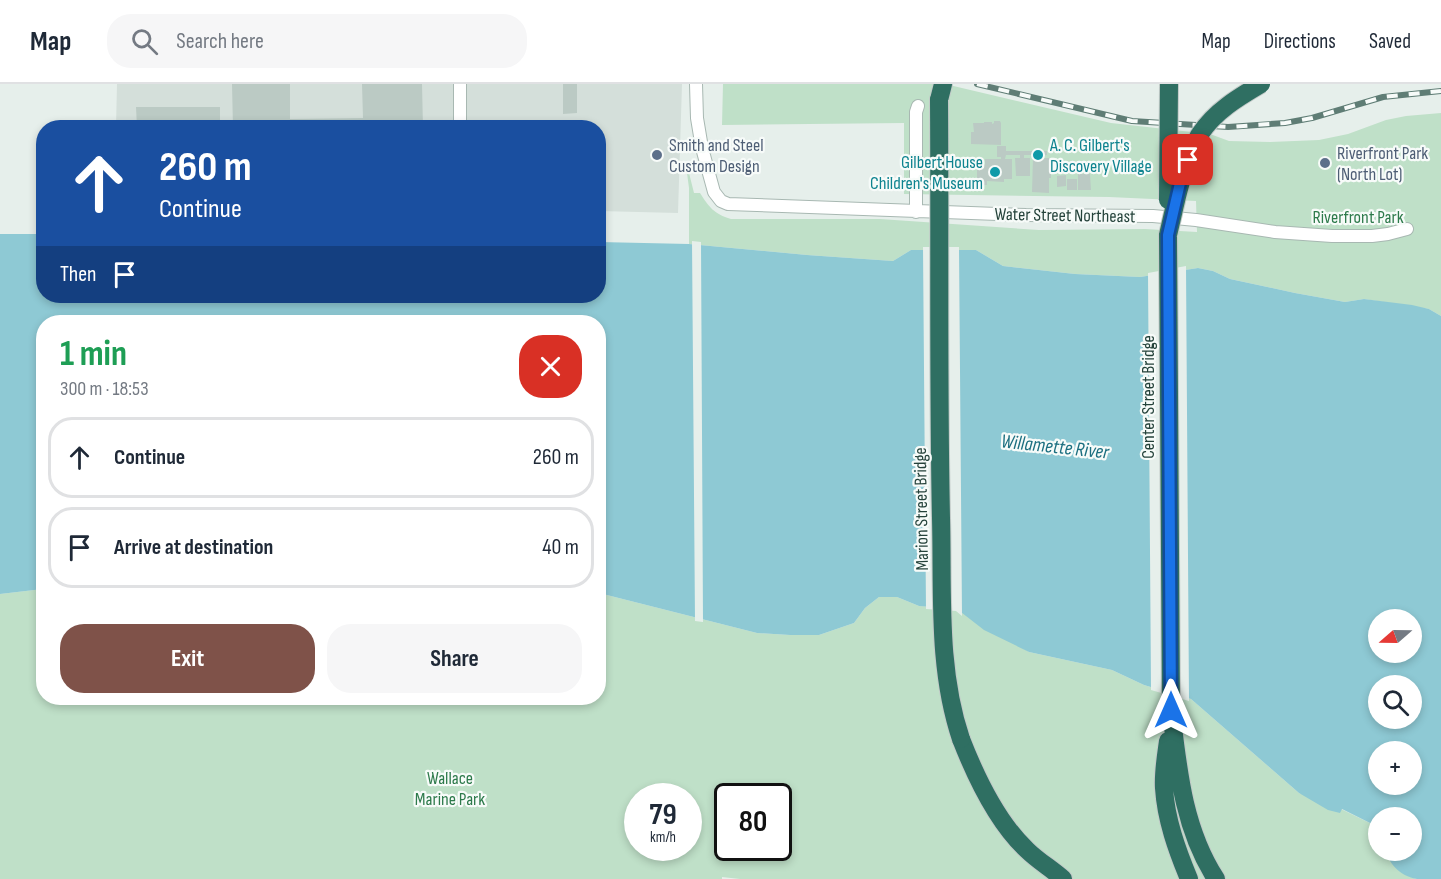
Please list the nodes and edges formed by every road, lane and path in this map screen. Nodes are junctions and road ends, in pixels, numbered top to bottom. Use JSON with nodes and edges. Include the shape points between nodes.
{"nodes":[{"id":1,"x":460,"y":84,"type":"edge"},
{"id":2,"x":696,"y":84,"type":"edge"},
{"id":3,"x":1169,"y":84,"type":"edge"},
{"id":4,"x":1261,"y":84,"type":"edge"},
{"id":5,"x":941,"y":92,"type":"edge"},
{"id":6,"x":918,"y":106,"type":"dead end"},
{"id":7,"x":460,"y":120,"type":"edge"},
{"id":8,"x":916,"y":212,"type":"junction"},
{"id":9,"x":1407,"y":229,"type":"dead end"},
{"id":10,"x":1168,"y":235,"type":"junction"},
{"id":11,"x":1171,"y":710,"type":"junction"},
{"id":12,"x":1026,"y":850,"type":"junction"},
{"id":13,"x":1046,"y":879,"type":"edge"},
{"id":14,"x":1063,"y":879,"type":"edge"},
{"id":15,"x":1189,"y":879,"type":"edge"},
{"id":16,"x":1216,"y":879,"type":"edge"}],
"edges":[{"from":1,"to":7,"type":"street"},
{"from":2,"to":8,"type":"street","name":"Water Street Northeast","via":[[696,118],[702,148],[714,192],[721,201],[733,205]]},
{"from":3,"to":10,"type":"highway","name":"Center Street Bridge","bridge":true},
{"from":4,"to":10,"type":"highway","bridge":true,"via":[[1218,113],[1200,134],[1180,183]]},
{"from":5,"to":12,"type":"highway","name":"Marion Street Bridge","bridge":true,"via":[[941,502],[947,674],[955,721],[970,763],[995,809]]},
{"from":6,"to":8,"type":"street"},
{"from":8,"to":9,"type":"street","name":"Water Street Northeast","via":[[1153,216],[1332,236],[1372,236]]},
{"from":10,"to":11,"type":"highway","name":"Center Street Bridge"},
{"from":11,"to":15,"type":"highway","name":"Center Street Bridge","via":[[1164,787],[1169,822]]},
{"from":11,"to":16,"type":"highway","name":"Center Street Bridge","via":[[1187,816]]},
{"from":12,"to":13,"type":"highway"},
{"from":12,"to":14,"type":"highway","name":"Marion Street Bridge"}]}
